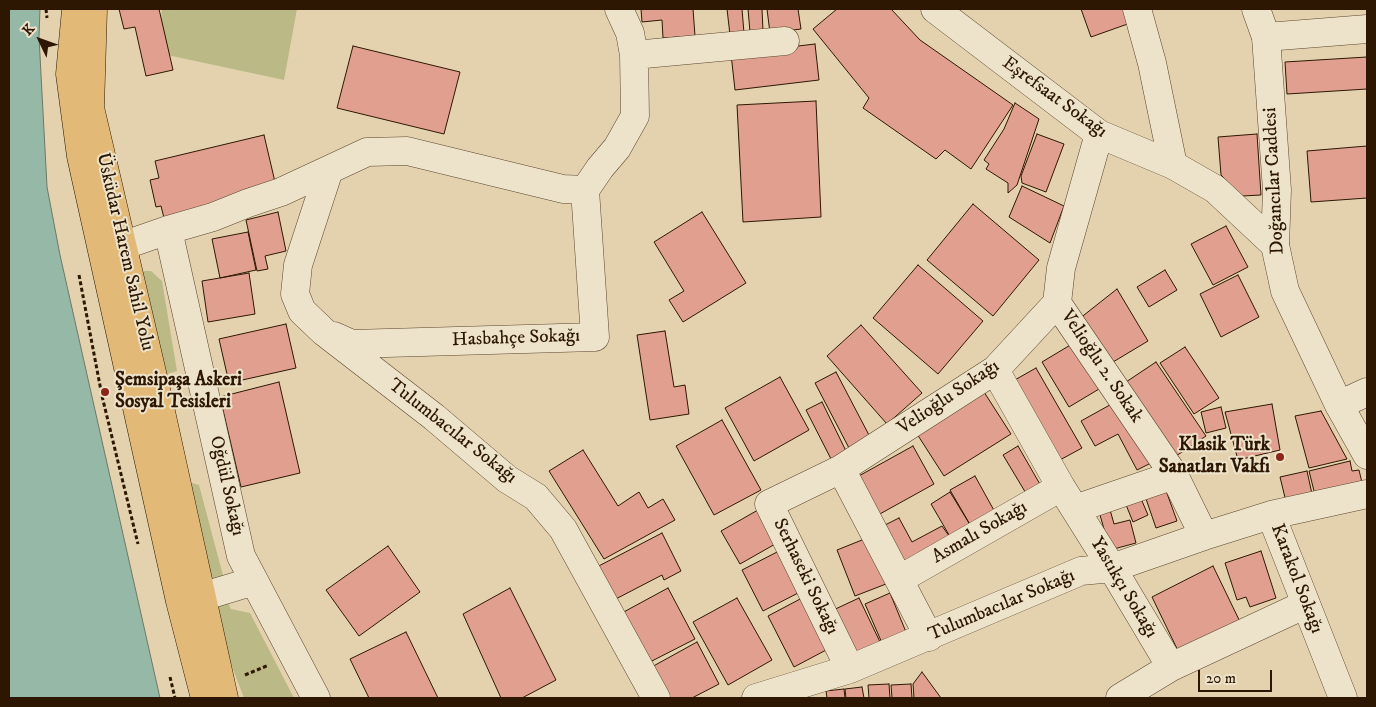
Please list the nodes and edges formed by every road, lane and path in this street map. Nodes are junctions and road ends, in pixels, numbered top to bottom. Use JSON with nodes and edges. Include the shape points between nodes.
{"nodes":[{"id":1,"x":76,"y":9,"type":"edge"},
{"id":2,"x":93,"y":9,"type":"edge"},
{"id":3,"x":619,"y":9,"type":"edge"},
{"id":4,"x":935,"y":9,"type":"edge"},
{"id":5,"x":1137,"y":9,"type":"edge"},
{"id":6,"x":1256,"y":9,"type":"edge"},
{"id":7,"x":1367,"y":29,"type":"edge"},
{"id":8,"x":1266,"y":37,"type":"junction"},
{"id":9,"x":785,"y":41,"type":"dead end"},
{"id":10,"x":634,"y":55,"type":"junction"},
{"id":11,"x":1099,"y":134,"type":"junction"},
{"id":12,"x":1173,"y":165,"type":"junction"},
{"id":13,"x":329,"y":170,"type":"junction"},
{"id":14,"x":586,"y":190,"type":"junction"},
{"id":15,"x":168,"y":230,"type":"junction"},
{"id":16,"x":1275,"y":245,"type":"junction"},
{"id":17,"x":122,"y":246,"type":"junction"},
{"id":18,"x":1057,"y":303,"type":"junction"},
{"id":19,"x":324,"y":332,"type":"junction"},
{"id":20,"x":995,"y":370,"type":"junction"},
{"id":21,"x":1367,"y":392,"type":"edge"},
{"id":22,"x":1339,"y":405,"type":"junction"},
{"id":23,"x":1367,"y":455,"type":"edge"},
{"id":24,"x":841,"y":469,"type":"junction"},
{"id":25,"x":1174,"y":475,"type":"junction"},
{"id":26,"x":1367,"y":494,"type":"edge"},
{"id":27,"x":1068,"y":498,"type":"junction"},
{"id":28,"x":1271,"y":516,"type":"junction"},
{"id":29,"x":1204,"y":536,"type":"junction"},
{"id":30,"x":1112,"y":568,"type":"junction"},
{"id":31,"x":900,"y":579,"type":"junction"},
{"id":32,"x":254,"y":581,"type":"junction"},
{"id":33,"x":201,"y":597,"type":"junction"},
{"id":34,"x":1306,"y":604,"type":"junction"},
{"id":35,"x":929,"y":637,"type":"junction"},
{"id":36,"x":294,"y":655,"type":"junction"},
{"id":37,"x":1171,"y":667,"type":"junction"},
{"id":38,"x":850,"y":669,"type":"junction"},
{"id":39,"x":217,"y":694,"type":"edge"},
{"id":40,"x":316,"y":698,"type":"edge"},
{"id":41,"x":656,"y":698,"type":"edge"},
{"id":42,"x":756,"y":698,"type":"edge"},
{"id":43,"x":1120,"y":698,"type":"edge"},
{"id":44,"x":1343,"y":698,"type":"edge"}],
"edges":[{"from":1,"to":39,"type":"main road","name":"Üsküdar Harem Sahil Yolu","via":[[70,74],[81,156],[180,602]]},
{"from":2,"to":17,"type":"main road","name":"Üsküdar Harem Sahil Yolu","via":[[90,108]]},
{"from":3,"to":10,"type":"street","via":[[630,33]]},
{"from":4,"to":11,"type":"street","name":"Eşrefsaat Sokağı"},
{"from":5,"to":12,"type":"street"},
{"from":6,"to":8,"type":"street","name":"Doğancılar Caddesi"},
{"from":7,"to":8,"type":"street"},
{"from":8,"to":16,"type":"street","name":"Doğancılar Caddesi","via":[[1277,190]]},
{"from":9,"to":10,"type":"street"},
{"from":10,"to":14,"type":"street","via":[[635,116],[617,148]]},
{"from":11,"to":12,"type":"street","name":"Eşrefsaat Sokağı"},
{"from":11,"to":18,"type":"street","via":[[1061,268]]},
{"from":12,"to":16,"type":"street","name":"Eşrefsaat Sokağı","via":[[1215,190]]},
{"from":13,"to":14,"type":"street","via":[[367,152],[407,150],[564,189]]},
{"from":13,"to":15,"type":"street","via":[[281,192]]},
{"from":13,"to":19,"type":"street","name":"Tulumbacılar Sokağı","via":[[298,265],[294,294],[302,311]]},
{"from":14,"to":19,"type":"street","name":"Hasbahçe Sokağı","via":[[595,336],[352,344]]},
{"from":15,"to":17,"type":"street"},
{"from":15,"to":32,"type":"street","name":"Oğdül Sokağı","via":[[241,556]]},
{"from":16,"to":22,"type":"street","name":"Doğancılar Caddesi","via":[[1285,291]]},
{"from":17,"to":33,"type":"main road","name":"Üsküdar Harem Sahil Yolu"},
{"from":18,"to":20,"type":"street","name":"Velioğlu Sokağı"},
{"from":18,"to":25,"type":"street","name":"Velioğlu 2. Sokak"},
{"from":19,"to":41,"type":"street","name":"Tulumbacılar Sokağı","via":[[434,417],[507,479],[536,497],[563,529]]},
{"from":20,"to":24,"type":"street","name":"Velioğlu Sokağı"},
{"from":20,"to":27,"type":"street","name":"Yastıkçı Sokağı"},
{"from":21,"to":22,"type":"street"},
{"from":22,"to":23,"type":"street","name":"Doğancılar Caddesi"},
{"from":24,"to":31,"type":"street"},
{"from":24,"to":38,"type":"street","name":"Serhaseki Sokağı","via":[[768,504]]},
{"from":25,"to":27,"type":"street"},
{"from":25,"to":29,"type":"street","name":"Velioğlu 2. Sokak"},
{"from":26,"to":28,"type":"street","name":"Tulumbacılar Sokağı"},
{"from":27,"to":30,"type":"street","name":"Yastıkçı Sokağı"},
{"from":27,"to":31,"type":"street","name":"Asmalı Sokağı"},
{"from":28,"to":29,"type":"street","name":"Tulumbacılar Sokağı"},
{"from":28,"to":34,"type":"street","name":"Karakol Sokağı"},
{"from":29,"to":30,"type":"street","name":"Tulumbacılar Sokağı"},
{"from":30,"to":35,"type":"street","name":"Tulumbacılar Sokağı","via":[[1081,571]]},
{"from":30,"to":37,"type":"street","name":"Yastıkçı Sokağı"},
{"from":31,"to":35,"type":"street"},
{"from":32,"to":33,"type":"street"},
{"from":32,"to":36,"type":"street","name":"Oğdül Sokağı"},
{"from":33,"to":39,"type":"main road","name":"Üsküdar Harem Sahil Yolu"},
{"from":34,"to":37,"type":"street"},
{"from":34,"to":44,"type":"street","name":"Karakol Sokağı"},
{"from":35,"to":38,"type":"street","name":"Tulumbacılar Sokağı"},
{"from":36,"to":39,"type":"path"},
{"from":36,"to":40,"type":"street","name":"Oğdül Sokağı"},
{"from":37,"to":43,"type":"street"},
{"from":38,"to":42,"type":"street","name":"Tulumbacılar Sokağı"}]}
